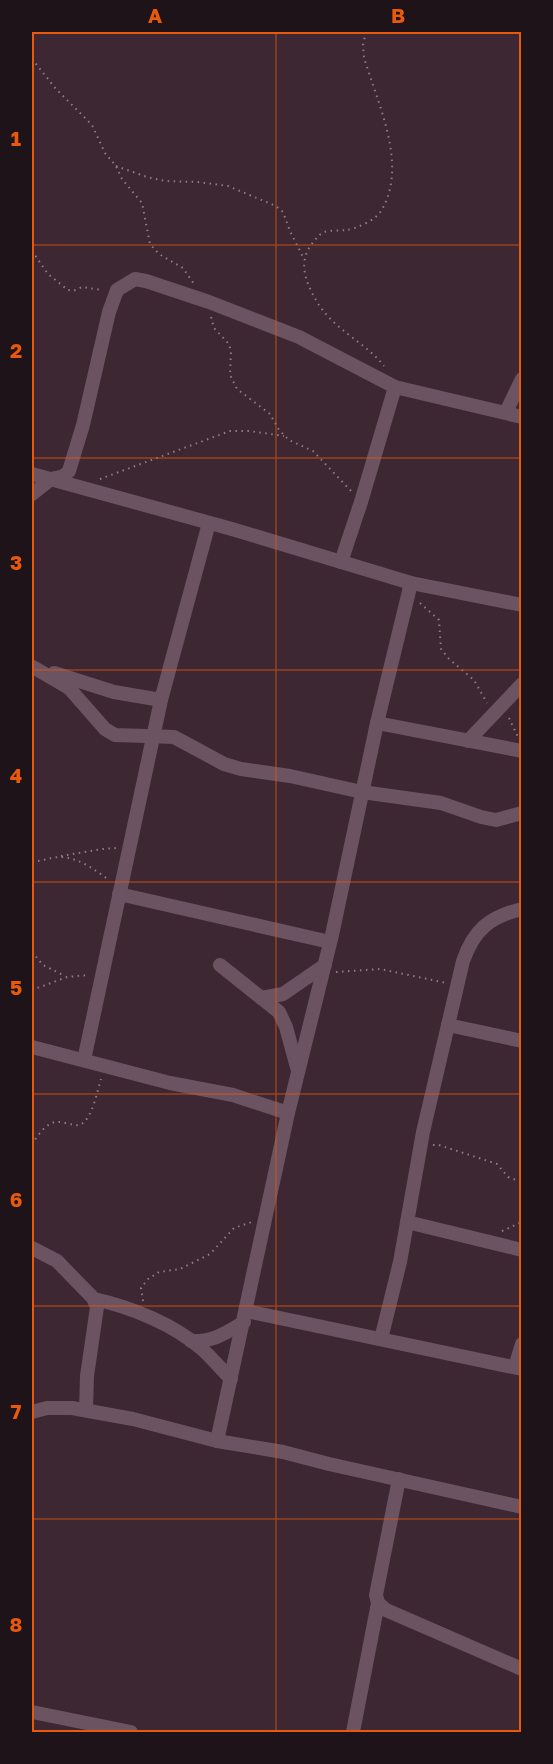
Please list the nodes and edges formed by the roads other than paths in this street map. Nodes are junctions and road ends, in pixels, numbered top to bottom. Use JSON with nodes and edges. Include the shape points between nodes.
{"nodes":[{"id":1,"x":522,"y":379,"type":"edge"},
{"id":2,"x":395,"y":387,"type":"junction"},
{"id":3,"x":506,"y":412,"type":"junction"},
{"id":4,"x":522,"y":417,"type":"edge"},
{"id":5,"x":32,"y":474,"type":"edge"},
{"id":6,"x":51,"y":479,"type":"junction"},
{"id":7,"x":32,"y":494,"type":"edge"},
{"id":8,"x":209,"y":523,"type":"junction"},
{"id":9,"x":341,"y":562,"type":"junction"},
{"id":10,"x":410,"y":588,"type":"junction"},
{"id":11,"x":522,"y":605,"type":"edge"},
{"id":12,"x":32,"y":667,"type":"edge"},
{"id":13,"x":522,"y":684,"type":"edge"},
{"id":14,"x":161,"y":700,"type":"junction"},
{"id":15,"x":377,"y":723,"type":"junction"},
{"id":16,"x":153,"y":735,"type":"junction"},
{"id":17,"x":468,"y":741,"type":"junction"},
{"id":18,"x":522,"y":751,"type":"edge"},
{"id":19,"x":362,"y":792,"type":"junction"},
{"id":20,"x":522,"y":813,"type":"edge"},
{"id":21,"x":120,"y":891,"type":"junction"},
{"id":22,"x":522,"y":909,"type":"edge"},
{"id":23,"x":330,"y":942,"type":"junction"},
{"id":24,"x":220,"y":965,"type":"dead end"},
{"id":25,"x":324,"y":970,"type":"junction"},
{"id":26,"x":261,"y":998,"type":"junction"},
{"id":27,"x":448,"y":1025,"type":"junction"},
{"id":28,"x":522,"y":1041,"type":"edge"},
{"id":29,"x":32,"y":1047,"type":"edge"},
{"id":30,"x":84,"y":1059,"type":"junction"},
{"id":31,"x":298,"y":1073,"type":"junction"},
{"id":32,"x":288,"y":1113,"type":"junction"},
{"id":33,"x":407,"y":1222,"type":"junction"},
{"id":34,"x":32,"y":1248,"type":"edge"},
{"id":35,"x":522,"y":1250,"type":"edge"},
{"id":36,"x":94,"y":1299,"type":"junction"},
{"id":37,"x":245,"y":1316,"type":"junction"},
{"id":38,"x":381,"y":1339,"type":"junction"},
{"id":39,"x":190,"y":1341,"type":"junction"},
{"id":40,"x":522,"y":1344,"type":"edge"},
{"id":41,"x":518,"y":1368,"type":"edge"},
{"id":42,"x":231,"y":1379,"type":"junction"},
{"id":43,"x":86,"y":1410,"type":"junction"},
{"id":44,"x":32,"y":1412,"type":"edge"},
{"id":45,"x":218,"y":1441,"type":"junction"},
{"id":46,"x":399,"y":1479,"type":"junction"},
{"id":47,"x":522,"y":1507,"type":"edge"},
{"id":48,"x":378,"y":1603,"type":"junction"},
{"id":49,"x":522,"y":1669,"type":"edge"},
{"id":50,"x":32,"y":1712,"type":"edge"},
{"id":51,"x":131,"y":1732,"type":"edge"},
{"id":52,"x":353,"y":1732,"type":"edge"}],
"edges":[{"from":1,"to":3,"type":"street"},
{"from":2,"to":3,"type":"street"},
{"from":2,"to":6,"type":"street","via":[[299,337],[135,279],[117,290],[109,312],[69,471]]},
{"from":2,"to":9,"type":"street"},
{"from":3,"to":4,"type":"street"},
{"from":5,"to":6,"type":"street"},
{"from":6,"to":7,"type":"street"},
{"from":6,"to":8,"type":"street"},
{"from":8,"to":9,"type":"street"},
{"from":8,"to":14,"type":"street"},
{"from":9,"to":10,"type":"street"},
{"from":10,"to":11,"type":"street"},
{"from":10,"to":15,"type":"street"},
{"from":12,"to":14,"type":"street","via":[[114,692]]},
{"from":12,"to":16,"type":"street","via":[[69,688],[105,729],[122,735]]},
{"from":13,"to":17,"type":"street"},
{"from":14,"to":16,"type":"street"},
{"from":15,"to":17,"type":"street"},
{"from":15,"to":19,"type":"street"},
{"from":16,"to":19,"type":"street","via":[[180,740],[241,769]]},
{"from":16,"to":21,"type":"street"},
{"from":17,"to":18,"type":"street"},
{"from":19,"to":20,"type":"street","via":[[441,803],[496,820]]},
{"from":19,"to":23,"type":"street"},
{"from":21,"to":23,"type":"street"},
{"from":21,"to":30,"type":"street"},
{"from":22,"to":27,"type":"street","via":[[477,932],[465,954]]},
{"from":23,"to":25,"type":"street"},
{"from":24,"to":26,"type":"street"},
{"from":25,"to":26,"type":"street","via":[[283,994]]},
{"from":25,"to":31,"type":"street"},
{"from":26,"to":31,"type":"street","via":[[284,1020]]},
{"from":27,"to":28,"type":"street"},
{"from":27,"to":33,"type":"street"},
{"from":29,"to":30,"type":"street"},
{"from":30,"to":32,"type":"street","via":[[232,1095]]},
{"from":31,"to":32,"type":"street"},
{"from":32,"to":37,"type":"street"},
{"from":33,"to":35,"type":"street"},
{"from":33,"to":38,"type":"street"},
{"from":34,"to":36,"type":"street","via":[[57,1261]]},
{"from":36,"to":39,"type":"street","via":[[148,1317]]},
{"from":36,"to":43,"type":"street","via":[[97,1318],[87,1376]]},
{"from":37,"to":38,"type":"street"},
{"from":37,"to":39,"type":"street","via":[[219,1338]]},
{"from":37,"to":42,"type":"street"},
{"from":38,"to":41,"type":"street"},
{"from":39,"to":42,"type":"street"},
{"from":40,"to":41,"type":"street"},
{"from":42,"to":45,"type":"street"},
{"from":43,"to":44,"type":"street","via":[[59,1407]]},
{"from":43,"to":45,"type":"street"},
{"from":45,"to":46,"type":"street"},
{"from":46,"to":47,"type":"street"},
{"from":46,"to":48,"type":"street","via":[[376,1595]]},
{"from":48,"to":49,"type":"street","via":[[386,1611]]},
{"from":48,"to":52,"type":"street"},
{"from":50,"to":51,"type":"street"}]}
